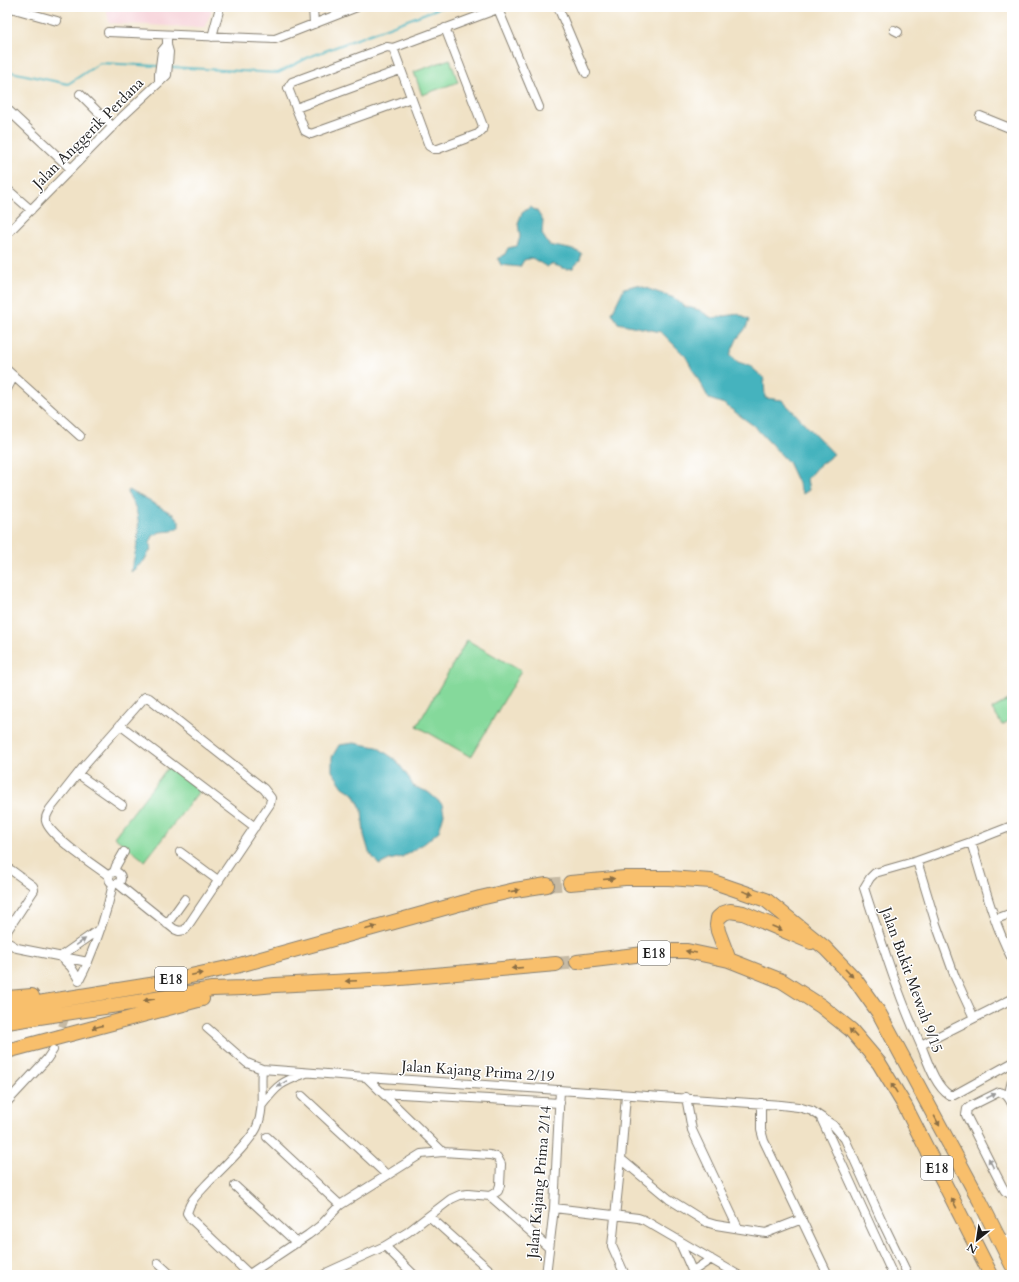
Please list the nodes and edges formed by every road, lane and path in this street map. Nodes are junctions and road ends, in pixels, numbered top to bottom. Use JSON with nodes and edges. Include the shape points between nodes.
{"nodes":[{"id":1,"x":220,"y":7,"type":"edge"},
{"id":2,"x":313,"y":7,"type":"edge"},
{"id":3,"x":358,"y":7,"type":"edge"},
{"id":4,"x":558,"y":7,"type":"edge"},
{"id":5,"x":11,"y":8,"type":"edge"},
{"id":6,"x":500,"y":8,"type":"edge"},
{"id":7,"x":58,"y":20,"type":"dead end"},
{"id":8,"x":314,"y":24,"type":"junction"},
{"id":9,"x":445,"y":28,"type":"junction"},
{"id":10,"x":108,"y":32,"type":"dead end"},
{"id":11,"x":167,"y":34,"type":"junction"},
{"id":12,"x":212,"y":37,"type":"junction"},
{"id":13,"x":393,"y":48,"type":"junction"},
{"id":14,"x":400,"y":70,"type":"junction"},
{"id":15,"x":586,"y":73,"type":"dead end"},
{"id":16,"x":80,"y":94,"type":"dead end"},
{"id":17,"x":411,"y":98,"type":"junction"},
{"id":18,"x":296,"y":108,"type":"junction"},
{"id":19,"x":539,"y":108,"type":"dead end"},
{"id":20,"x":7,"y":109,"type":"edge"},
{"id":21,"x":980,"y":116,"type":"dead end"},
{"id":22,"x":113,"y":127,"type":"junction"},
{"id":23,"x":1011,"y":127,"type":"edge"},
{"id":24,"x":71,"y":169,"type":"junction"},
{"id":25,"x":7,"y":189,"type":"edge"},
{"id":26,"x":31,"y":210,"type":"junction"},
{"id":27,"x":7,"y":234,"type":"edge"},
{"id":28,"x":7,"y":370,"type":"edge"},
{"id":29,"x":14,"y":376,"type":"junction"},
{"id":30,"x":7,"y":389,"type":"edge"},
{"id":31,"x":80,"y":436,"type":"dead end"},
{"id":32,"x":120,"y":725,"type":"junction"},
{"id":33,"x":78,"y":774,"type":"junction"},
{"id":34,"x":122,"y":805,"type":"dead end"},
{"id":35,"x":1012,"y":826,"type":"edge"},
{"id":36,"x":256,"y":827,"type":"junction"},
{"id":37,"x":971,"y":842,"type":"junction"},
{"id":38,"x":124,"y":852,"type":"dead end"},
{"id":39,"x":180,"y":852,"type":"dead end"},
{"id":40,"x":917,"y":861,"type":"junction"},
{"id":41,"x":7,"y":870,"type":"edge"},
{"id":42,"x":111,"y":874,"type":"junction"},
{"id":43,"x":219,"y":881,"type":"junction"},
{"id":44,"x":570,"y":883,"type":"tunnel mouth"},
{"id":45,"x":115,"y":884,"type":"junction"},
{"id":46,"x":548,"y":886,"type":"tunnel mouth"},
{"id":47,"x":185,"y":899,"type":"dead end"},
{"id":48,"x":1012,"y":913,"type":"edge"},
{"id":49,"x":996,"y":919,"type":"junction"},
{"id":50,"x":167,"y":924,"type":"junction"},
{"id":51,"x":101,"y":928,"type":"junction"},
{"id":52,"x":7,"y":931,"type":"edge"},
{"id":53,"x":7,"y":942,"type":"edge"},
{"id":54,"x":825,"y":948,"type":"junction"},
{"id":55,"x":61,"y":956,"type":"junction"},
{"id":56,"x":1012,"y":959,"type":"edge"},
{"id":57,"x":729,"y":960,"type":"junction"},
{"id":58,"x":88,"y":962,"type":"junction"},
{"id":59,"x":577,"y":962,"type":"tunnel mouth"},
{"id":60,"x":556,"y":964,"type":"tunnel mouth"},
{"id":61,"x":150,"y":985,"type":"junction"},
{"id":62,"x":243,"y":988,"type":"junction"},
{"id":63,"x":7,"y":998,"type":"edge"},
{"id":64,"x":1012,"y":999,"type":"edge"},
{"id":65,"x":7,"y":1008,"type":"edge"},
{"id":66,"x":974,"y":1018,"type":"junction"},
{"id":67,"x":7,"y":1022,"type":"edge"},
{"id":68,"x":207,"y":1028,"type":"dead end"},
{"id":69,"x":921,"y":1045,"type":"junction"},
{"id":70,"x":54,"y":1050,"type":"dead end"},
{"id":71,"x":7,"y":1051,"type":"edge"},
{"id":72,"x":1012,"y":1063,"type":"edge"},
{"id":73,"x":262,"y":1069,"type":"junction"},
{"id":74,"x":309,"y":1072,"type":"junction"},
{"id":75,"x":366,"y":1077,"type":"junction"},
{"id":76,"x":1012,"y":1081,"type":"edge"},
{"id":77,"x":560,"y":1090,"type":"junction"},
{"id":78,"x":1012,"y":1093,"type":"edge"},
{"id":79,"x":383,"y":1094,"type":"junction"},
{"id":80,"x":626,"y":1095,"type":"junction"},
{"id":81,"x":302,"y":1096,"type":"dead end"},
{"id":82,"x":686,"y":1098,"type":"junction"},
{"id":83,"x":7,"y":1102,"type":"edge"},
{"id":84,"x":560,"y":1103,"type":"junction"},
{"id":85,"x":761,"y":1103,"type":"junction"},
{"id":86,"x":1012,"y":1104,"type":"edge"},
{"id":87,"x":262,"y":1105,"type":"junction"},
{"id":88,"x":820,"y":1117,"type":"junction"},
{"id":89,"x":267,"y":1137,"type":"dead end"},
{"id":90,"x":443,"y":1152,"type":"junction"},
{"id":91,"x":621,"y":1159,"type":"junction"},
{"id":92,"x":388,"y":1175,"type":"junction"},
{"id":93,"x":235,"y":1186,"type":"dead end"},
{"id":94,"x":1012,"y":1194,"type":"edge"},
{"id":95,"x":490,"y":1196,"type":"junction"},
{"id":96,"x":340,"y":1205,"type":"junction"},
{"id":97,"x":554,"y":1208,"type":"junction"},
{"id":98,"x":615,"y":1215,"type":"junction"},
{"id":99,"x":429,"y":1216,"type":"junction"},
{"id":100,"x":802,"y":1219,"type":"junction"},
{"id":101,"x":738,"y":1228,"type":"junction"},
{"id":102,"x":996,"y":1232,"type":"junction"},
{"id":103,"x":679,"y":1240,"type":"junction"},
{"id":104,"x":1012,"y":1241,"type":"edge"},
{"id":105,"x":297,"y":1243,"type":"junction"},
{"id":106,"x":385,"y":1246,"type":"junction"},
{"id":107,"x":548,"y":1247,"type":"junction"},
{"id":108,"x":711,"y":1259,"type":"junction"},
{"id":109,"x":158,"y":1263,"type":"dead end"},
{"id":110,"x":1012,"y":1266,"type":"edge"},
{"id":111,"x":694,"y":1273,"type":"edge"},
{"id":112,"x":328,"y":1274,"type":"edge"},
{"id":113,"x":171,"y":1275,"type":"edge"},
{"id":114,"x":248,"y":1275,"type":"edge"},
{"id":115,"x":414,"y":1275,"type":"edge"},
{"id":116,"x":495,"y":1275,"type":"edge"},
{"id":117,"x":546,"y":1275,"type":"edge"},
{"id":118,"x":625,"y":1275,"type":"edge"},
{"id":119,"x":738,"y":1275,"type":"edge"},
{"id":120,"x":828,"y":1275,"type":"edge"},
{"id":121,"x":893,"y":1275,"type":"edge"},
{"id":122,"x":908,"y":1275,"type":"edge"},
{"id":123,"x":991,"y":1275,"type":"edge"}],
"edges":[{"from":1,"to":12,"type":"street"},
{"from":2,"to":8,"type":"street"},
{"from":3,"to":8,"type":"street"},
{"from":4,"to":15,"type":"street"},
{"from":5,"to":7,"type":"street"},
{"from":6,"to":9,"type":"street"},
{"from":6,"to":19,"type":"street"},
{"from":8,"to":12,"type":"street","via":[[275,39]]},
{"from":9,"to":13,"type":"street"},
{"from":9,"to":17,"type":"street","via":[[483,126],[482,130],[478,134],[434,149],[429,146]]},
{"from":10,"to":11,"type":"street"},
{"from":11,"to":12,"type":"street"},
{"from":11,"to":22,"type":"street","name":"Jalan Anggerik Perdana","via":[[162,77]]},
{"from":13,"to":14,"type":"street"},
{"from":13,"to":18,"type":"street","via":[[387,47],[292,82],[288,88]]},
{"from":14,"to":17,"type":"street"},
{"from":14,"to":18,"type":"street"},
{"from":16,"to":22,"type":"street"},
{"from":17,"to":18,"type":"street","via":[[311,134],[305,131]]},
{"from":20,"to":24,"type":"street"},
{"from":21,"to":23,"type":"street"},
{"from":22,"to":24,"type":"street","name":"Jalan Anggerik Perdana"},
{"from":24,"to":26,"type":"street","name":"Jalan Anggerik Perdana"},
{"from":25,"to":26,"type":"street"},
{"from":26,"to":27,"type":"street","name":"Jalan Anggerik Perdana"},
{"from":28,"to":29,"type":"street"},
{"from":29,"to":30,"type":"street"},
{"from":29,"to":31,"type":"street"},
{"from":32,"to":33,"type":"street"},
{"from":32,"to":36,"type":"street"},
{"from":32,"to":36,"type":"street","via":[[143,698],[149,698],[264,789],[270,798],[270,804]]},
{"from":33,"to":34,"type":"street"},
{"from":33,"to":42,"type":"street","via":[[50,809],[46,821],[58,838]]},
{"from":35,"to":37,"type":"street"},
{"from":36,"to":43,"type":"street"},
{"from":37,"to":40,"type":"street"},
{"from":37,"to":49,"type":"street"},
{"from":38,"to":42,"type":"street"},
{"from":39,"to":43,"type":"street"},
{"from":40,"to":66,"type":"street","via":[[955,977]]},
{"from":40,"to":69,"type":"street","name":"Jalan Bukit Mewah 9/15","via":[[875,873],[864,888],[903,1005]]},
{"from":41,"to":52,"type":"street","via":[[11,870],[33,886],[34,890]]},
{"from":42,"to":45,"type":"street","via":[[109,881]]},
{"from":42,"to":45,"type":"street","via":[[116,872],[120,875],[121,880]]},
{"from":43,"to":50,"type":"street","via":[[186,930],[179,931]]},
{"from":44,"to":54,"type":"highway","number":"E18","one_way":true,"via":[[625,878],[711,881],[766,900]]},
{"from":45,"to":50,"type":"street"},
{"from":45,"to":51,"type":"street"},
{"from":61,"to":46,"type":"highway","number":"E18","one_way":true,"via":[[236,966],[480,898]]},
{"from":47,"to":50,"type":"street"},
{"from":48,"to":49,"type":"street"},
{"from":49,"to":56,"type":"street"},
{"from":55,"to":51,"type":"street","one_way":true},
{"from":51,"to":58,"type":"street"},
{"from":53,"to":55,"type":"street","via":[[17,948]]},
{"from":57,"to":54,"type":"highway","one_way":true,"via":[[717,925],[718,918],[730,911],[743,913]]},
{"from":54,"to":102,"type":"highway","number":"E18","one_way":true,"via":[[854,978],[879,1013]]},
{"from":55,"to":58,"type":"street"},
{"from":55,"to":58,"type":"street","via":[[79,980]]},
{"from":57,"to":59,"type":"highway","number":"E18","one_way":true,"via":[[687,951],[669,951]]},
{"from":123,"to":57,"type":"highway","number":"E18","one_way":true,"via":[[905,1106],[879,1062],[851,1030],[821,1006],[782,981]]},
{"from":60,"to":62,"type":"highway","number":"E18","one_way":true,"via":[[390,979]]},
{"from":61,"to":63,"type":"highway"},
{"from":61,"to":65,"type":"highway","number":"E18"},
{"from":62,"to":67,"type":"highway","number":"E18","one_way":true,"via":[[212,989]]},
{"from":62,"to":71,"type":"highway","one_way":true},
{"from":64,"to":66,"type":"street"},
{"from":66,"to":69,"type":"street"},
{"from":68,"to":73,"type":"street","name":"Jalan Kajang Prima 2/19","via":[[247,1063]]},
{"from":69,"to":72,"type":"street","name":"Jalan Bukit Mewah 9/15","via":[[931,1069],[945,1092],[950,1095]]},
{"from":70,"to":83,"type":"street"},
{"from":73,"to":74,"type":"street","name":"Jalan Kajang Prima 2/19"},
{"from":73,"to":87,"type":"street"},
{"from":74,"to":75,"type":"street","name":"Jalan Kajang Prima 2/19"},
{"from":74,"to":87,"type":"street","one_way":true,"via":[[282,1083]]},
{"from":75,"to":77,"type":"street","name":"Jalan Kajang Prima 2/19"},
{"from":75,"to":79,"type":"street"},
{"from":76,"to":78,"type":"street"},
{"from":77,"to":80,"type":"street","name":"Jalan Kajang Prima 2/19"},
{"from":77,"to":84,"type":"street","name":"Jalan Kajang Prima 2/14"},
{"from":79,"to":84,"type":"street"},
{"from":79,"to":90,"type":"street"},
{"from":80,"to":82,"type":"street","name":"Jalan Kajang Prima 2/19"},
{"from":80,"to":91,"type":"street"},
{"from":81,"to":92,"type":"street"},
{"from":82,"to":85,"type":"street","name":"Jalan Kajang Prima 2/19"},
{"from":82,"to":101,"type":"street","via":[[692,1130]]},
{"from":84,"to":97,"type":"street","name":"Jalan Kajang Prima 2/14"},
{"from":85,"to":88,"type":"street","name":"Jalan Kajang Prima 2/19","via":[[798,1107],[812,1111]]},
{"from":85,"to":100,"type":"street","via":[[761,1130],[764,1141]]},
{"from":94,"to":86,"type":"street","one_way":true,"via":[[1005,1191],[1002,1186],[966,1115],[971,1106],[999,1092],[1009,1097]]},
{"from":87,"to":114,"type":"street","via":[[261,1116],[253,1134],[196,1195],[187,1213]]},
{"from":88,"to":121,"type":"street"},
{"from":88,"to":122,"type":"street","name":"Jalan Kajang Prima 2/19","via":[[846,1139]]},
{"from":89,"to":96,"type":"street"},
{"from":90,"to":92,"type":"street","via":[[421,1154]]},
{"from":90,"to":95,"type":"street","via":[[490,1155],[497,1158],[501,1164],[500,1185],[498,1191]]},
{"from":91,"to":98,"type":"street"},
{"from":91,"to":101,"type":"street","via":[[669,1199],[706,1222]]},
{"from":92,"to":96,"type":"street"},
{"from":93,"to":105,"type":"street"},
{"from":95,"to":99,"type":"street","via":[[460,1195]]},
{"from":95,"to":107,"type":"street"},
{"from":96,"to":105,"type":"street","via":[[320,1226]]},
{"from":97,"to":98,"type":"street"},
{"from":97,"to":107,"type":"street","name":"Jalan Kajang Prima 2/14"},
{"from":98,"to":103,"type":"street","via":[[644,1220]]},
{"from":98,"to":118,"type":"street","via":[[612,1246]]},
{"from":99,"to":106,"type":"street"},
{"from":99,"to":116,"type":"street"},
{"from":100,"to":101,"type":"street","via":[[766,1233]]},
{"from":100,"to":120,"type":"street"},
{"from":102,"to":104,"type":"street","via":[[1004,1239]]},
{"from":102,"to":110,"type":"highway","number":"E18"},
{"from":103,"to":108,"type":"street"},
{"from":103,"to":111,"type":"street"},
{"from":105,"to":114,"type":"street"},
{"from":106,"to":112,"type":"street"},
{"from":106,"to":115,"type":"street"},
{"from":107,"to":117,"type":"street","name":"Jalan Kajang Prima 2/14"},
{"from":108,"to":111,"type":"street"},
{"from":108,"to":119,"type":"street"},
{"from":109,"to":113,"type":"street"}]}
